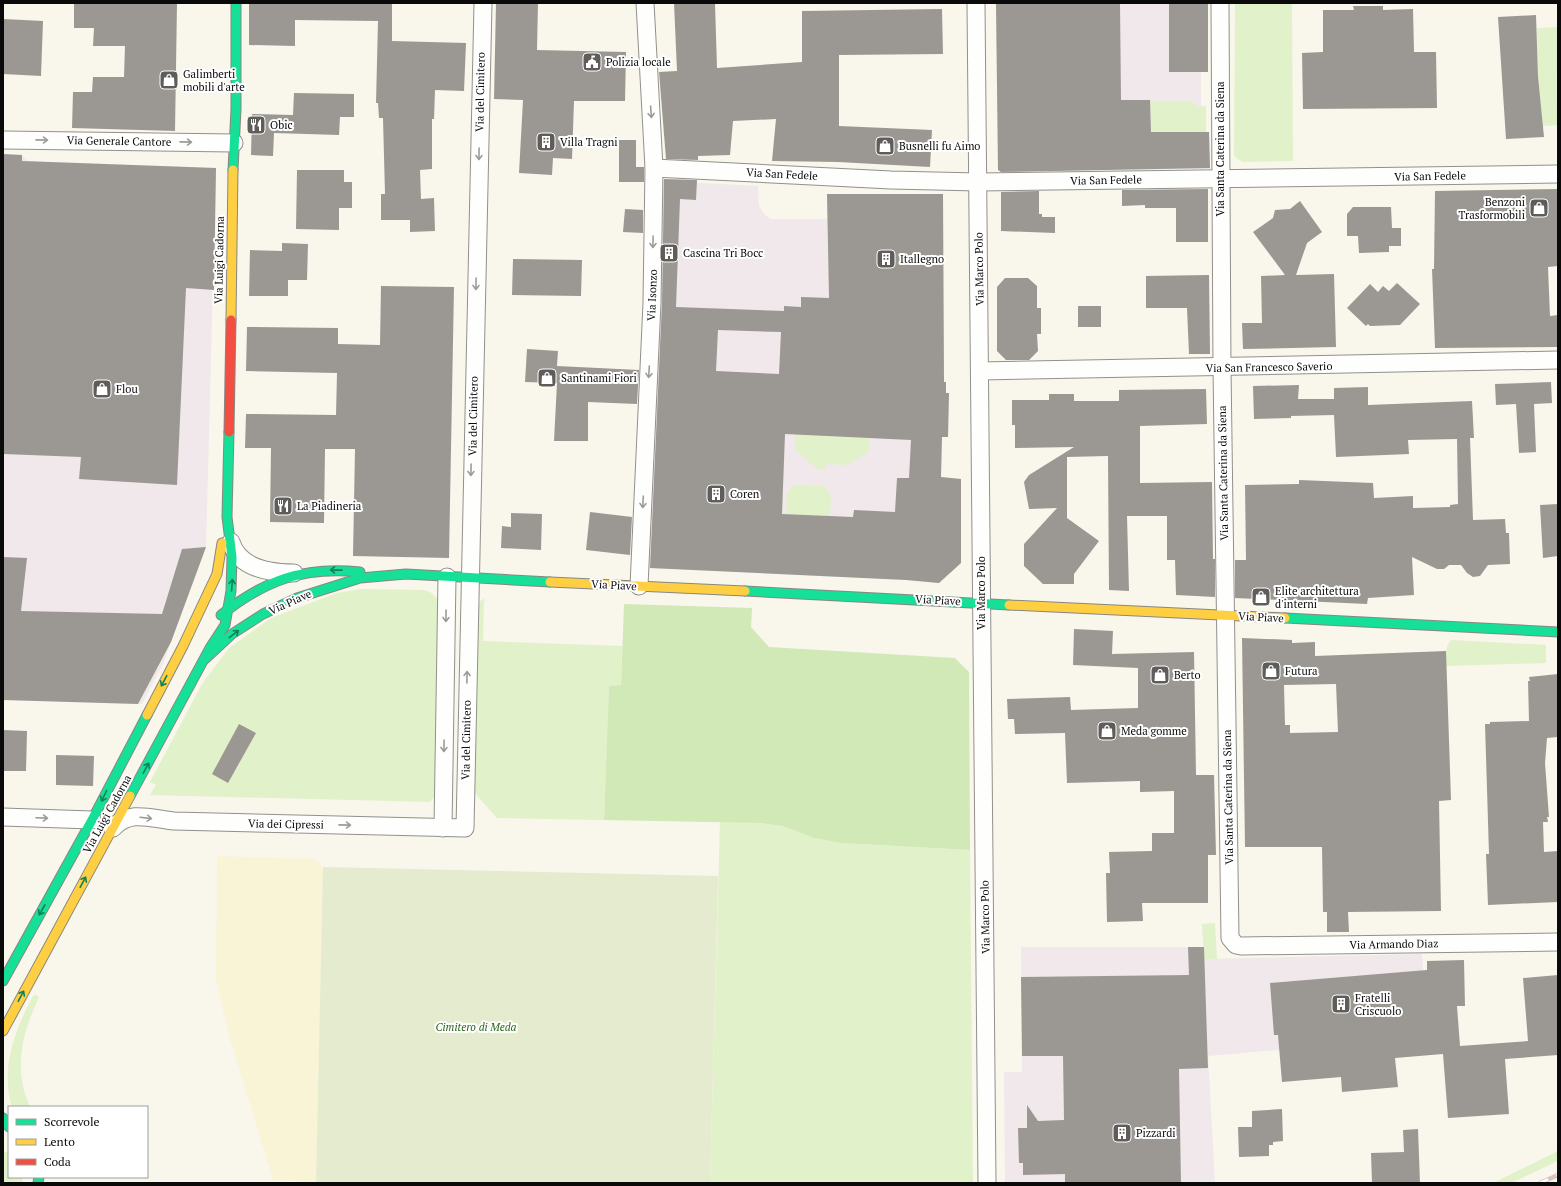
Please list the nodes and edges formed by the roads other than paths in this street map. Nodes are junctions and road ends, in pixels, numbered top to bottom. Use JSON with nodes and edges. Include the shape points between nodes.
{"nodes":[{"id":1,"x":236,"y":3,"type":"edge"},
{"id":2,"x":482,"y":3,"type":"edge"},
{"id":3,"x":645,"y":3,"type":"edge"},
{"id":4,"x":976,"y":3,"type":"edge"},
{"id":5,"x":1220,"y":3,"type":"edge"},
{"id":6,"x":3,"y":140,"type":"edge"},
{"id":7,"x":234,"y":142,"type":"junction"},
{"id":8,"x":654,"y":168,"type":"junction"},
{"id":9,"x":1558,"y":174,"type":"edge"},
{"id":10,"x":1220,"y":178,"type":"junction"},
{"id":11,"x":978,"y":182,"type":"junction"},
{"id":12,"x":1558,"y":360,"type":"edge"},
{"id":13,"x":1222,"y":368,"type":"junction"},
{"id":14,"x":980,"y":371,"type":"junction"},
{"id":15,"x":227,"y":517,"type":"junction"},
{"id":16,"x":229,"y":537,"type":"junction"},
{"id":17,"x":306,"y":572,"type":"junction"},
{"id":18,"x":389,"y":575,"type":"junction"},
{"id":19,"x":447,"y":577,"type":"junction"},
{"id":20,"x":469,"y":578,"type":"junction"},
{"id":21,"x":639,"y":586,"type":"junction"},
{"id":22,"x":980,"y":602,"type":"junction"},
{"id":23,"x":228,"y":608,"type":"junction"},
{"id":24,"x":1226,"y":616,"type":"junction"},
{"id":25,"x":211,"y":623,"type":"dead end"},
{"id":26,"x":200,"y":632,"type":"dead end"},
{"id":27,"x":1558,"y":632,"type":"edge"},
{"id":28,"x":183,"y":646,"type":"junction"},
{"id":29,"x":205,"y":659,"type":"junction"},
{"id":30,"x":3,"y":817,"type":"edge"},
{"id":31,"x":92,"y":820,"type":"junction"},
{"id":32,"x":443,"y":828,"type":"junction"},
{"id":33,"x":465,"y":828,"type":"joint"},
{"id":34,"x":112,"y":830,"type":"junction"},
{"id":35,"x":1232,"y":942,"type":"joint"},
{"id":36,"x":1558,"y":942,"type":"edge"},
{"id":37,"x":3,"y":980,"type":"edge"},
{"id":38,"x":3,"y":1030,"type":"edge"},
{"id":39,"x":988,"y":1183,"type":"edge"}],
"edges":[{"from":1,"to":7,"type":"street","name":"Via Luigi Cadorna"},
{"from":2,"to":20,"type":"street","name":"Via del Cimitero","one_way":true},
{"from":3,"to":8,"type":"street","name":"Via Isonzo","one_way":true},
{"from":4,"to":11,"type":"street","name":"Via Marco Polo"},
{"from":5,"to":10,"type":"street","name":"Via Santa Caterina da Siena"},
{"from":6,"to":7,"type":"street","name":"Via Generale Cantore","one_way":true},
{"from":7,"to":15,"type":"street","name":"Via Luigi Cadorna"},
{"from":8,"to":11,"type":"street","name":"Via San Fedele"},
{"from":8,"to":21,"type":"street","name":"Via Isonzo","one_way":true,"via":[[652,303]]},
{"from":9,"to":10,"type":"street","name":"Via San Fedele"},
{"from":10,"to":11,"type":"street","name":"Via San Fedele"},
{"from":10,"to":13,"type":"street","name":"Via Santa Caterina da Siena"},
{"from":11,"to":14,"type":"street","name":"Via Marco Polo"},
{"from":12,"to":13,"type":"street","name":"Via San Francesco Saverio"},
{"from":13,"to":14,"type":"street","name":"Via San Francesco Saverio"},
{"from":13,"to":24,"type":"street","name":"Via Santa Caterina da Siena"},
{"from":14,"to":22,"type":"street","name":"Via Marco Polo"},
{"from":15,"to":16,"type":"street","name":"Via Luigi Cadorna"},
{"from":15,"to":28,"type":"street","name":"Via Luigi Cadorna","via":[[217,574]]},
{"from":16,"to":17,"type":"street","name":"Via Piave","via":[[237,554],[257,568],[270,572]]},
{"from":23,"to":16,"type":"street","name":"Via Luigi Cadorna","one_way":true,"via":[[232,569]]},
{"from":18,"to":17,"type":"street","name":"Via Piave","one_way":true,"via":[[337,570]]},
{"from":17,"to":23,"type":"street","name":"Via Piave","via":[[269,585]]},
{"from":18,"to":19,"type":"street","name":"Via Piave"},
{"from":29,"to":18,"type":"street","name":"Via Piave","one_way":true,"via":[[250,622],[283,602],[343,582]]},
{"from":19,"to":20,"type":"street","name":"Via Piave"},
{"from":19,"to":32,"type":"street","name":"Via del Cimitero","one_way":true},
{"from":20,"to":21,"type":"street","name":"Via Piave"},
{"from":33,"to":20,"type":"street","name":"Via del Cimitero","one_way":true},
{"from":21,"to":22,"type":"street","name":"Via Piave"},
{"from":22,"to":24,"type":"street","name":"Via Piave"},
{"from":22,"to":39,"type":"street","name":"Via Marco Polo"},
{"from":23,"to":25,"type":"street"},
{"from":23,"to":29,"type":"street","name":"Via Luigi Cadorna","via":[[225,625]]},
{"from":24,"to":27,"type":"street","name":"Via Piave"},
{"from":24,"to":35,"type":"street","name":"Via Santa Caterina da Siena","via":[[1229,932]]},
{"from":26,"to":28,"type":"street","name":"Via Luigi Cadorna"},
{"from":28,"to":31,"type":"street","name":"Via Luigi Cadorna","one_way":true},
{"from":34,"to":29,"type":"street","name":"Via Luigi Cadorna","one_way":true},
{"from":30,"to":31,"type":"street","one_way":true},
{"from":31,"to":37,"type":"street","name":"Via Luigi Cadorna","one_way":true},
{"from":32,"to":33,"type":"street","name":"Via dei Cipressi"},
{"from":34,"to":32,"type":"street","name":"Via dei Cipressi","one_way":true,"via":[[121,820],[134,816],[174,821]]},
{"from":38,"to":34,"type":"street","name":"Via Luigi Cadorna","one_way":true},
{"from":35,"to":36,"type":"street","name":"Via Armando Diaz","via":[[1241,946]]}]}
